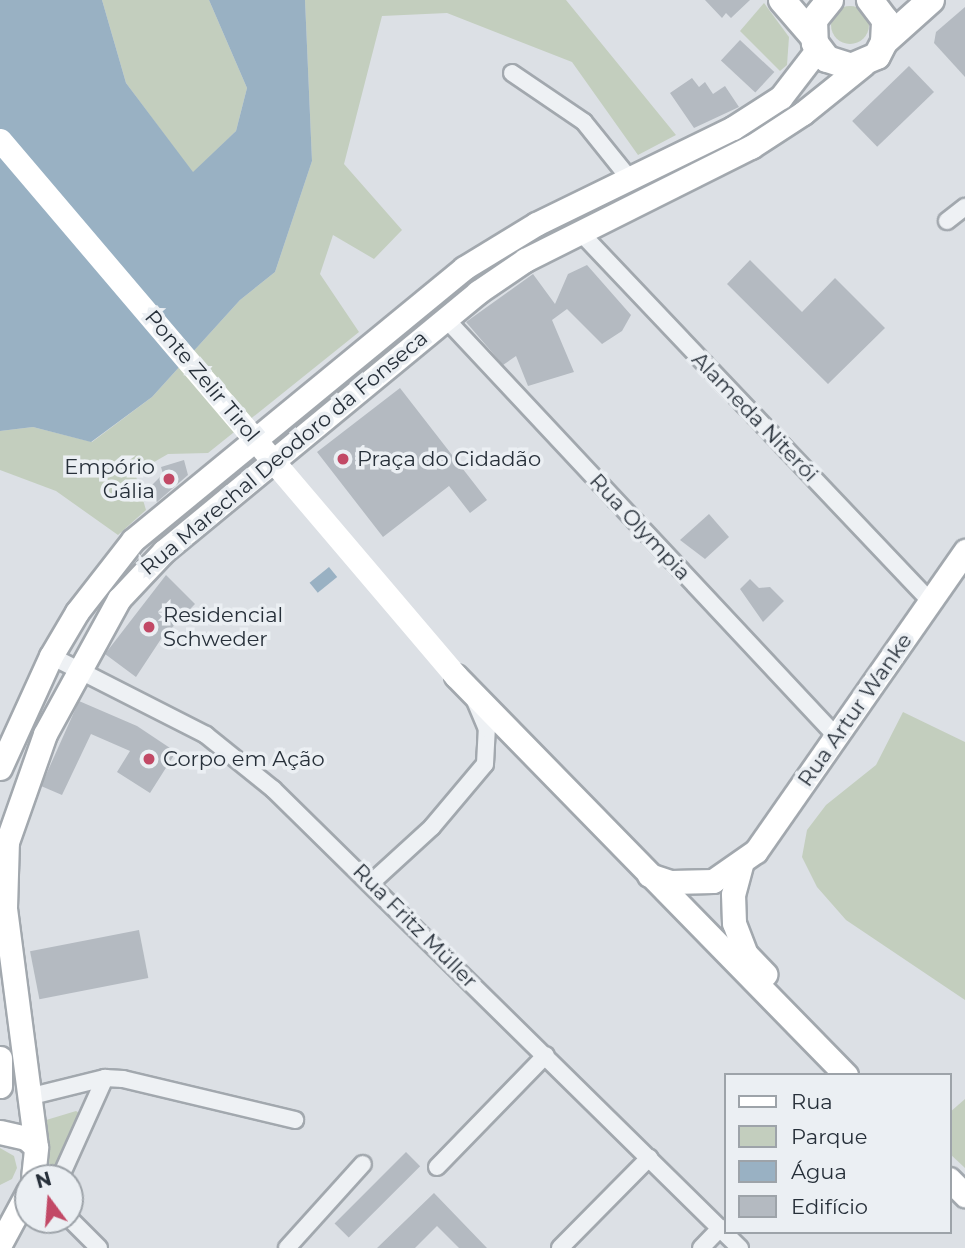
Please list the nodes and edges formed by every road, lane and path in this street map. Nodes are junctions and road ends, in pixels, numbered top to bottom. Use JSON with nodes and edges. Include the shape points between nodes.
{"nodes":[{"id":1,"x":782,"y":0,"type":"edge"},
{"id":2,"x":830,"y":0,"type":"edge"},
{"id":3,"x":870,"y":0,"type":"edge"},
{"id":4,"x":931,"y":0,"type":"edge"},
{"id":5,"x":816,"y":42,"type":"junction"},
{"id":6,"x":884,"y":43,"type":"junction"},
{"id":7,"x":864,"y":64,"type":"junction"},
{"id":8,"x":513,"y":73,"type":"dead end"},
{"id":9,"x":0,"y":140,"type":"edge"},
{"id":10,"x":699,"y":146,"type":"junction"},
{"id":11,"x":715,"y":167,"type":"junction"},
{"id":12,"x":629,"y":178,"type":"junction"},
{"id":13,"x":965,"y":207,"type":"edge"},
{"id":14,"x":947,"y":221,"type":"dead end"},
{"id":15,"x":580,"y":232,"type":"junction"},
{"id":16,"x":445,"y":318,"type":"junction"},
{"id":17,"x":274,"y":458,"type":"junction"},
{"id":18,"x":965,"y":551,"type":"edge"},
{"id":19,"x":99,"y":580,"type":"junction"},
{"id":20,"x":119,"y":599,"type":"junction"},
{"id":21,"x":930,"y":601,"type":"junction"},
{"id":22,"x":51,"y":656,"type":"junction"},
{"id":23,"x":76,"y":671,"type":"junction"},
{"id":24,"x":454,"y":671,"type":"junction"},
{"id":25,"x":472,"y":695,"type":"junction"},
{"id":26,"x":835,"y":736,"type":"junction"},
{"id":27,"x":0,"y":768,"type":"edge"},
{"id":28,"x":741,"y":865,"type":"junction"},
{"id":29,"x":645,"y":873,"type":"junction"},
{"id":30,"x":372,"y":882,"type":"junction"},
{"id":31,"x":546,"y":1055,"type":"junction"},
{"id":32,"x":0,"y":1058,"type":"edge"},
{"id":33,"x":844,"y":1073,"type":"edge"},
{"id":34,"x":857,"y":1073,"type":"edge"},
{"id":35,"x":105,"y":1078,"type":"junction"},
{"id":36,"x":0,"y":1086,"type":"edge"},
{"id":37,"x":28,"y":1097,"type":"junction"},
{"id":38,"x":295,"y":1120,"type":"dead end"},
{"id":39,"x":0,"y":1132,"type":"edge"},
{"id":40,"x":36,"y":1147,"type":"junction"},
{"id":41,"x":649,"y":1158,"type":"junction"},
{"id":42,"x":34,"y":1164,"type":"edge"},
{"id":43,"x":66,"y":1164,"type":"edge"},
{"id":44,"x":363,"y":1164,"type":"dead end"},
{"id":45,"x":437,"y":1167,"type":"dead end"},
{"id":46,"x":951,"y":1181,"type":"edge"},
{"id":47,"x":965,"y":1195,"type":"edge"},
{"id":48,"x":14,"y":1217,"type":"edge"},
{"id":49,"x":720,"y":1228,"type":"junction"},
{"id":50,"x":724,"y":1232,"type":"edge"},
{"id":51,"x":84,"y":1233,"type":"edge"},
{"id":52,"x":726,"y":1234,"type":"edge"},
{"id":53,"x":0,"y":1244,"type":"edge"},
{"id":54,"x":99,"y":1248,"type":"edge"},
{"id":55,"x":287,"y":1248,"type":"edge"},
{"id":56,"x":559,"y":1248,"type":"edge"},
{"id":57,"x":701,"y":1248,"type":"edge"},
{"id":58,"x":740,"y":1248,"type":"edge"}],
"edges":[{"from":1,"to":5,"type":"main road"},
{"from":2,"to":5,"type":"main road","via":[[814,20]]},
{"from":3,"to":6,"type":"main road","via":[[885,20]]},
{"from":4,"to":6,"type":"main road"},
{"from":5,"to":7,"type":"main road","via":[[838,65]]},
{"from":5,"to":10,"type":"main road","name":"Rua Marechal Deodoro da Fonseca","via":[[781,97]]},
{"from":6,"to":7,"type":"main road"},
{"from":7,"to":11,"type":"main road","name":"Rua Marechal Deodoro da Fonseca","via":[[803,114]]},
{"from":8,"to":12,"type":"street","via":[[584,122]]},
{"from":9,"to":24,"type":"main road","name":"Ponte Zelir Tirol","bridge":true},
{"from":10,"to":11,"type":"main road"},
{"from":10,"to":12,"type":"main road","name":"Rua Marechal Deodoro da Fonseca"},
{"from":11,"to":15,"type":"main road","name":"Rua Marechal Deodoro da Fonseca"},
{"from":12,"to":19,"type":"main road","name":"Rua Marechal Deodoro da Fonseca","via":[[517,234],[464,268],[159,518]]},
{"from":13,"to":14,"type":"street"},
{"from":15,"to":16,"type":"main road","name":"Rua Marechal Deodoro da Fonseca","via":[[525,260]]},
{"from":15,"to":21,"type":"street","name":"Alameda Niterói"},
{"from":16,"to":17,"type":"main road","name":"Rua Marechal Deodoro da Fonseca"},
{"from":16,"to":26,"type":"street","name":"Rua Olympia"},
{"from":17,"to":20,"type":"main road","name":"Rua Marechal Deodoro da Fonseca","via":[[164,551]]},
{"from":17,"to":24,"type":"street"},
{"from":18,"to":21,"type":"main road","name":"Rua Artur Wanke"},
{"from":19,"to":20,"type":"main road"},
{"from":19,"to":22,"type":"main road","name":"Rua Marechal Deodoro da Fonseca"},
{"from":20,"to":23,"type":"main road","name":"Rua Marechal Deodoro da Fonseca"},
{"from":21,"to":26,"type":"main road","name":"Rua Artur Wanke"},
{"from":22,"to":23,"type":"street","name":"Rua Fritz Müller"},
{"from":22,"to":27,"type":"main road","name":"Rua Marechal Deodoro da Fonseca"},
{"from":23,"to":30,"type":"street","name":"Rua Fritz Müller","via":[[206,736],[273,789]]},
{"from":23,"to":37,"type":"main road","name":"Rua Marechal Deodoro da Fonseca","via":[[27,774],[7,842],[5,908]]},
{"from":24,"to":25,"type":"main road","name":"Ponte Zelir Tirol"},
{"from":25,"to":29,"type":"main road","name":"Ponte Zelir Tirol"},
{"from":25,"to":30,"type":"street","via":[[487,729],[485,764],[432,827]]},
{"from":26,"to":28,"type":"main road","name":"Rua Artur Wanke","via":[[788,808]]},
{"from":28,"to":29,"type":"main road","name":"Rua Artur Wanke","via":[[726,876],[692,884]]},
{"from":28,"to":34,"type":"main road","name":"Rua Artur Wanke","via":[[732,908],[746,954]]},
{"from":29,"to":33,"type":"main road","name":"Ponte Zelir Tirol"},
{"from":30,"to":31,"type":"street","name":"Rua Fritz Müller"},
{"from":31,"to":41,"type":"street","name":"Rua Fritz Müller"},
{"from":31,"to":45,"type":"street"},
{"from":32,"to":36,"type":"main road"},
{"from":35,"to":37,"type":"street"},
{"from":35,"to":38,"type":"street"},
{"from":35,"to":43,"type":"street"},
{"from":37,"to":40,"type":"main road","name":"Rua Marechal Deodoro da Fonseca"},
{"from":39,"to":40,"type":"main road","via":[[26,1138]]},
{"from":40,"to":42,"type":"main road","name":"Rua Marechal Deodoro da Fonseca"},
{"from":41,"to":49,"type":"street","name":"Rua Fritz Müller"},
{"from":41,"to":56,"type":"street"},
{"from":44,"to":55,"type":"street"},
{"from":46,"to":47,"type":"main road"},
{"from":48,"to":53,"type":"main road"},
{"from":49,"to":50,"type":"street","name":"Rua Fritz Müller"},
{"from":49,"to":57,"type":"street"},
{"from":51,"to":54,"type":"street"},
{"from":52,"to":58,"type":"street","name":"Rua Fritz Müller"}]}
